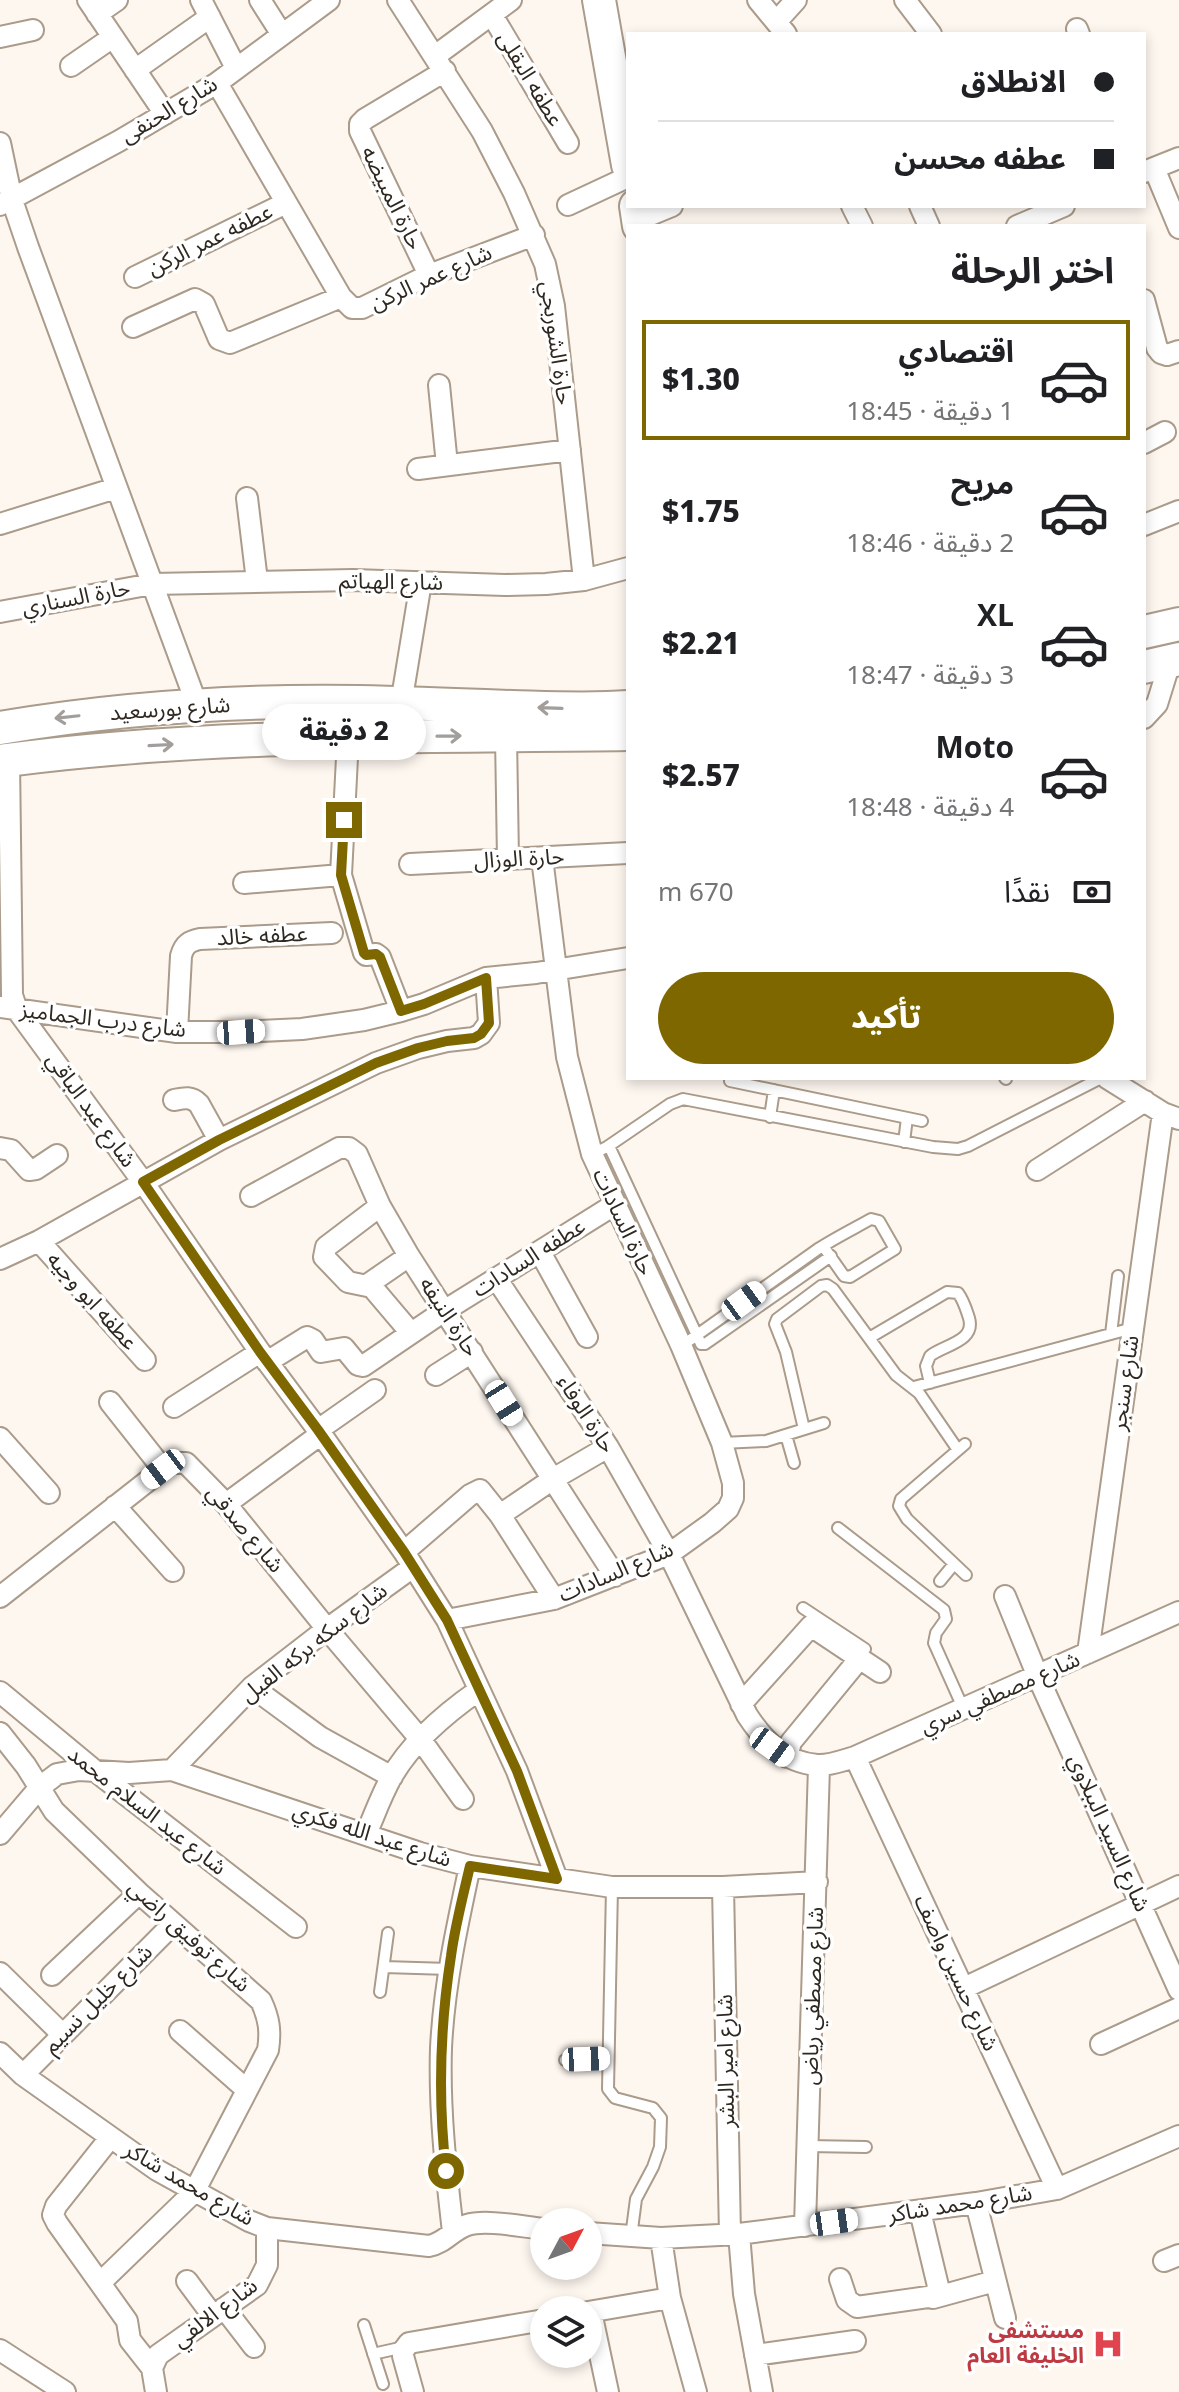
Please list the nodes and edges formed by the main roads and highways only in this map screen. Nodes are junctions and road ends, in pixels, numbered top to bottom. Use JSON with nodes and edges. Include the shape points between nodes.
{"nodes":[{"id":1,"x":599,"y":0,"type":"edge"},
{"id":2,"x":622,"y":92,"type":"edge"},
{"id":3,"x":626,"y":141,"type":"edge"},
{"id":4,"x":1179,"y":624,"type":"edge"},
{"id":5,"x":1146,"y":632,"type":"edge"},
{"id":6,"x":626,"y":707,"type":"edge"},
{"id":7,"x":0,"y":728,"type":"edge"},
{"id":8,"x":626,"y":734,"type":"edge"},
{"id":9,"x":5,"y":760,"type":"edge"}],
"edges":[{"from":1,"to":2,"type":"main road"},
{"from":2,"to":3,"type":"main road"},
{"from":4,"to":5,"type":"main road"},
{"from":6,"to":7,"type":"main road","name":"شارع بورسعيد","one_way":true,"via":[[262,702],[68,717]]},
{"from":9,"to":8,"type":"main road","name":"شارع بورسعيد","one_way":true,"via":[[101,749],[348,738]]}]}
